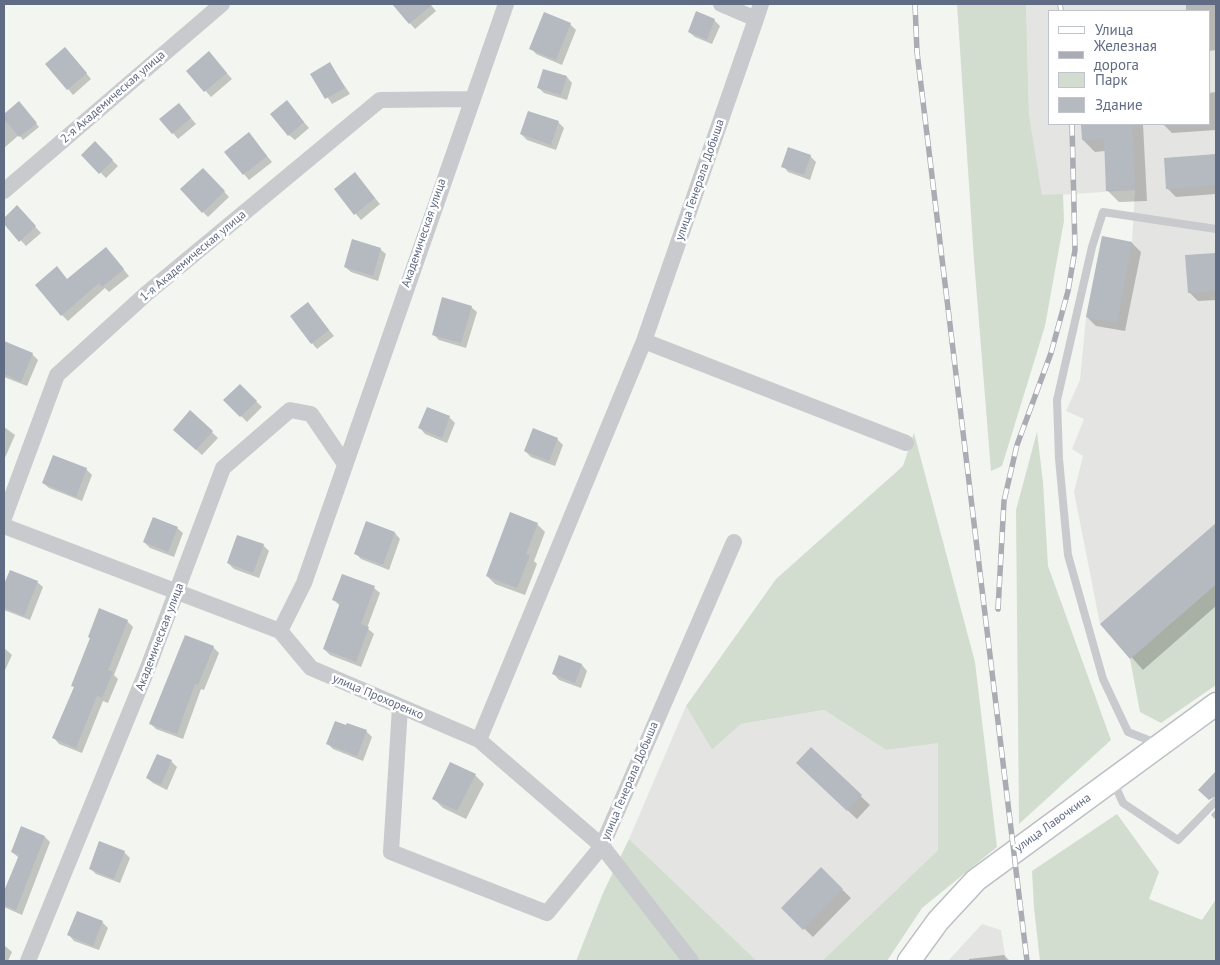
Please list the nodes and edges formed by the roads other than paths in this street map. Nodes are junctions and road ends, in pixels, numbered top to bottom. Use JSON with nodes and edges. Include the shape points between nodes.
{"nodes":[{"id":1,"x":222,"y":4,"type":"edge"},
{"id":2,"x":506,"y":4,"type":"edge"},
{"id":3,"x":721,"y":4,"type":"edge"},
{"id":4,"x":759,"y":11,"type":"edge"},
{"id":5,"x":471,"y":99,"type":"junction"},
{"id":6,"x":4,"y":191,"type":"edge"},
{"id":7,"x":1216,"y":229,"type":"edge"},
{"id":8,"x":644,"y":341,"type":"junction"},
{"id":9,"x":906,"y":442,"type":"dead end"},
{"id":10,"x":345,"y":464,"type":"junction"},
{"id":11,"x":4,"y":518,"type":"edge"},
{"id":12,"x":4,"y":526,"type":"edge"},
{"id":13,"x":734,"y":542,"type":"dead end"},
{"id":14,"x":178,"y":590,"type":"junction"},
{"id":15,"x":280,"y":631,"type":"junction"},
{"id":16,"x":1216,"y":704,"type":"edge"},
{"id":17,"x":400,"y":707,"type":"junction"},
{"id":18,"x":479,"y":740,"type":"junction"},
{"id":19,"x":1160,"y":744,"type":"junction"},
{"id":20,"x":1112,"y":779,"type":"junction"},
{"id":21,"x":1216,"y":801,"type":"edge"},
{"id":22,"x":602,"y":846,"type":"junction"},
{"id":23,"x":28,"y":961,"type":"edge"},
{"id":24,"x":691,"y":961,"type":"edge"},
{"id":25,"x":908,"y":961,"type":"edge"}],
"edges":[{"from":1,"to":6,"type":"street","name":"2-я Академическая улица"},
{"from":2,"to":5,"type":"street","name":"Академическая улица"},
{"from":3,"to":4,"type":"street"},
{"from":4,"to":8,"type":"street","name":"улица Генерала Добыша"},
{"from":5,"to":10,"type":"street","name":"Академическая улица"},
{"from":5,"to":11,"type":"street","name":"1-я Академическая улица","via":[[380,100],[139,300],[57,375]]},
{"from":7,"to":19,"type":"lane","via":[[1103,212],[1057,400],[1068,556],[1103,680],[1128,732]]},
{"from":8,"to":9,"type":"street"},
{"from":8,"to":18,"type":"street","name":"улица Генерала Добыша"},
{"from":10,"to":14,"type":"street","name":"Академическая улица","via":[[311,414],[290,410],[223,468]]},
{"from":10,"to":15,"type":"street","name":"Академическая улица","via":[[304,583]]},
{"from":12,"to":14,"type":"street","name":"улица Прохоренко"},
{"from":13,"to":22,"type":"street","name":"улица Генерала Добыша"},
{"from":14,"to":15,"type":"street","name":"улица Прохоренко"},
{"from":14,"to":23,"type":"street","name":"Академическая улица"},
{"from":15,"to":17,"type":"street","name":"улица Прохоренко","via":[[311,668]]},
{"from":16,"to":19,"type":"main road","name":"улица Лавочкина"},
{"from":17,"to":18,"type":"street","name":"улица Прохоренко"},
{"from":17,"to":22,"type":"street","name":"улица Генерала Добыша","via":[[391,852],[547,913]]},
{"from":18,"to":22,"type":"street","name":"улица Прохоренко"},
{"from":19,"to":20,"type":"main road","name":"улица Лавочкина"},
{"from":20,"to":21,"type":"lane","via":[[1123,803],[1178,840]]},
{"from":20,"to":25,"type":"main road","name":"улица Лавочкина","via":[[976,880]]},
{"from":22,"to":24,"type":"street","name":"улица Прохоренко"}]}
